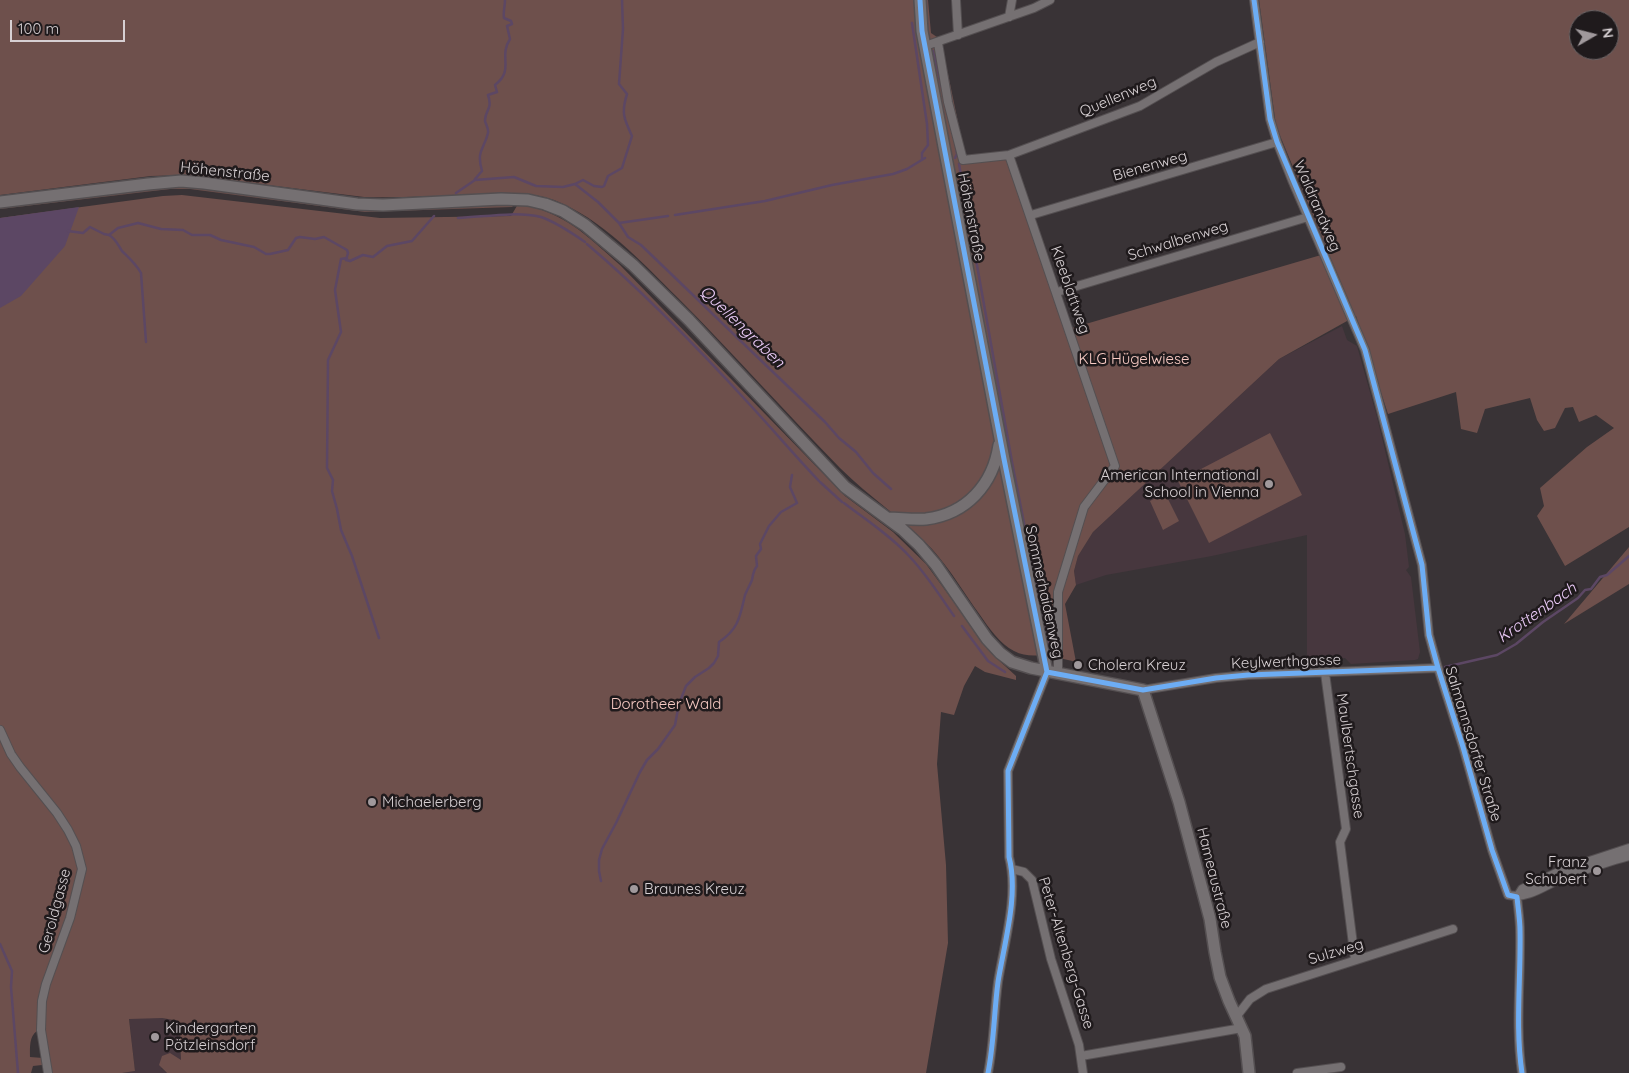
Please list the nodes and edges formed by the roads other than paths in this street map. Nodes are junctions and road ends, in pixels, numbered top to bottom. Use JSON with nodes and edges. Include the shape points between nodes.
{"nodes":[{"id":1,"x":920,"y":0,"type":"edge"},
{"id":2,"x":956,"y":0,"type":"edge"},
{"id":3,"x":1012,"y":0,"type":"edge"},
{"id":4,"x":1050,"y":0,"type":"edge"},
{"id":5,"x":1254,"y":0,"type":"edge"},
{"id":6,"x":1009,"y":17,"type":"junction"},
{"id":7,"x":958,"y":35,"type":"junction"},
{"id":8,"x":1260,"y":42,"type":"junction"},
{"id":9,"x":938,"y":43,"type":"junction"},
{"id":10,"x":925,"y":46,"type":"junction"},
{"id":11,"x":1277,"y":142,"type":"junction"},
{"id":12,"x":1009,"y":155,"type":"junction"},
{"id":13,"x":0,"y":202,"type":"edge"},
{"id":14,"x":1031,"y":215,"type":"junction"},
{"id":15,"x":1308,"y":218,"type":"junction"},
{"id":16,"x":1057,"y":292,"type":"junction"},
{"id":17,"x":1384,"y":415,"type":"joint"},
{"id":18,"x":1001,"y":439,"type":"junction"},
{"id":19,"x":888,"y":518,"type":"junction"},
{"id":20,"x":1438,"y":668,"type":"junction"},
{"id":21,"x":1053,"y":673,"type":"junction"},
{"id":22,"x":1325,"y":673,"type":"junction"},
{"id":23,"x":1143,"y":690,"type":"junction"},
{"id":24,"x":0,"y":730,"type":"edge"},
{"id":25,"x":1629,"y":848,"type":"edge"},
{"id":26,"x":1629,"y":856,"type":"edge"},
{"id":27,"x":1592,"y":864,"type":"junction"},
{"id":28,"x":1012,"y":869,"type":"junction"},
{"id":29,"x":1518,"y":897,"type":"junction"},
{"id":30,"x":1453,"y":929,"type":"dead end"},
{"id":31,"x":1355,"y":960,"type":"junction"},
{"id":32,"x":1236,"y":1017,"type":"junction"},
{"id":33,"x":1242,"y":1028,"type":"junction"},
{"id":34,"x":1081,"y":1056,"type":"junction"},
{"id":35,"x":1341,"y":1067,"type":"dead end"},
{"id":36,"x":48,"y":1073,"type":"edge"},
{"id":37,"x":988,"y":1073,"type":"edge"},
{"id":38,"x":1082,"y":1073,"type":"edge"},
{"id":39,"x":1249,"y":1073,"type":"edge"},
{"id":40,"x":1297,"y":1073,"type":"edge"},
{"id":41,"x":1522,"y":1073,"type":"edge"}],
"edges":[{"from":1,"to":10,"type":"main road","name":"Höhenstraße"},
{"from":2,"to":7,"type":"street"},
{"from":3,"to":6,"type":"street"},
{"from":4,"to":6,"type":"street"},
{"from":5,"to":8,"type":"street","name":"Waldrandweg"},
{"from":6,"to":7,"type":"street"},
{"from":7,"to":9,"type":"street"},
{"from":8,"to":11,"type":"street","name":"Waldrandweg","via":[[1270,119]]},
{"from":8,"to":12,"type":"street","name":"Quellenweg","via":[[1216,62],[1140,106]]},
{"from":9,"to":10,"type":"street"},
{"from":9,"to":12,"type":"street","via":[[948,102],[963,160]]},
{"from":10,"to":18,"type":"main road","name":"Höhenstraße"},
{"from":11,"to":14,"type":"street","name":"Bienenweg"},
{"from":11,"to":15,"type":"street","name":"Waldrandweg"},
{"from":12,"to":14,"type":"street","name":"Kleeblattweg"},
{"from":13,"to":19,"type":"main road","name":"Höhenstraße","via":[[175,182],[204,183],[356,204],[507,199],[536,202],[563,211],[633,265],[690,320],[845,487]]},
{"from":14,"to":16,"type":"street","name":"Kleeblattweg"},
{"from":15,"to":16,"type":"street","name":"Schwalbenweg"},
{"from":15,"to":17,"type":"street","name":"Waldrandweg","via":[[1365,350]]},
{"from":16,"to":21,"type":"street","name":"Kleeblattweg","via":[[1115,466],[1084,507],[1058,592]]},
{"from":17,"to":20,"type":"street","name":"Salmannsdorfer Straße","via":[[1422,565],[1429,635]]},
{"from":18,"to":19,"type":"main road","name":"Höhenstraße","via":[[989,478],[967,503],[938,517]]},
{"from":18,"to":21,"type":"main road","name":"Sommerhaidenweg"},
{"from":19,"to":21,"type":"main road","name":"Keylwerthgasse","via":[[928,555],[1000,653],[1017,664]]},
{"from":20,"to":22,"type":"street","name":"Keylwerthgasse"},
{"from":20,"to":29,"type":"street","name":"Salmannsdorfer Straße","via":[[1501,877],[1508,895]]},
{"from":21,"to":23,"type":"main road","name":"Keylwerthgasse"},
{"from":21,"to":28,"type":"street","name":"Sommerhaidenweg","via":[[1008,771],[1009,858]]},
{"from":22,"to":23,"type":"street","name":"Keylwerthgasse","via":[[1248,675]]},
{"from":22,"to":31,"type":"street","name":"Maulbertschgasse","via":[[1346,829],[1340,842]]},
{"from":23,"to":32,"type":"main road","name":"Hameaustraße","via":[[1179,802],[1210,919],[1218,968]]},
{"from":24,"to":36,"type":"street","name":"Geroldgasse","via":[[11,754],[68,830],[82,869],[70,918],[42,1001],[41,1030]]},
{"from":25,"to":27,"type":"street"},
{"from":26,"to":27,"type":"street"},
{"from":27,"to":29,"type":"street"},
{"from":28,"to":34,"type":"street","name":"Peter-Altenberg-Gasse","via":[[1024,872],[1032,880],[1051,959]]},
{"from":28,"to":37,"type":"street","name":"Sommerhaidenweg","via":[[1011,905]]},
{"from":29,"to":41,"type":"street","via":[[1518,1014]]},
{"from":30,"to":31,"type":"street","name":"Sulzweg"},
{"from":31,"to":32,"type":"street","name":"Sulzweg","via":[[1266,988]]},
{"from":32,"to":33,"type":"main road","name":"Hameaustraße"},
{"from":33,"to":34,"type":"street"},
{"from":33,"to":39,"type":"main road","name":"Hameaustraße"},
{"from":34,"to":38,"type":"street","name":"Peter-Altenberg-Gasse"},
{"from":35,"to":40,"type":"street"}]}
